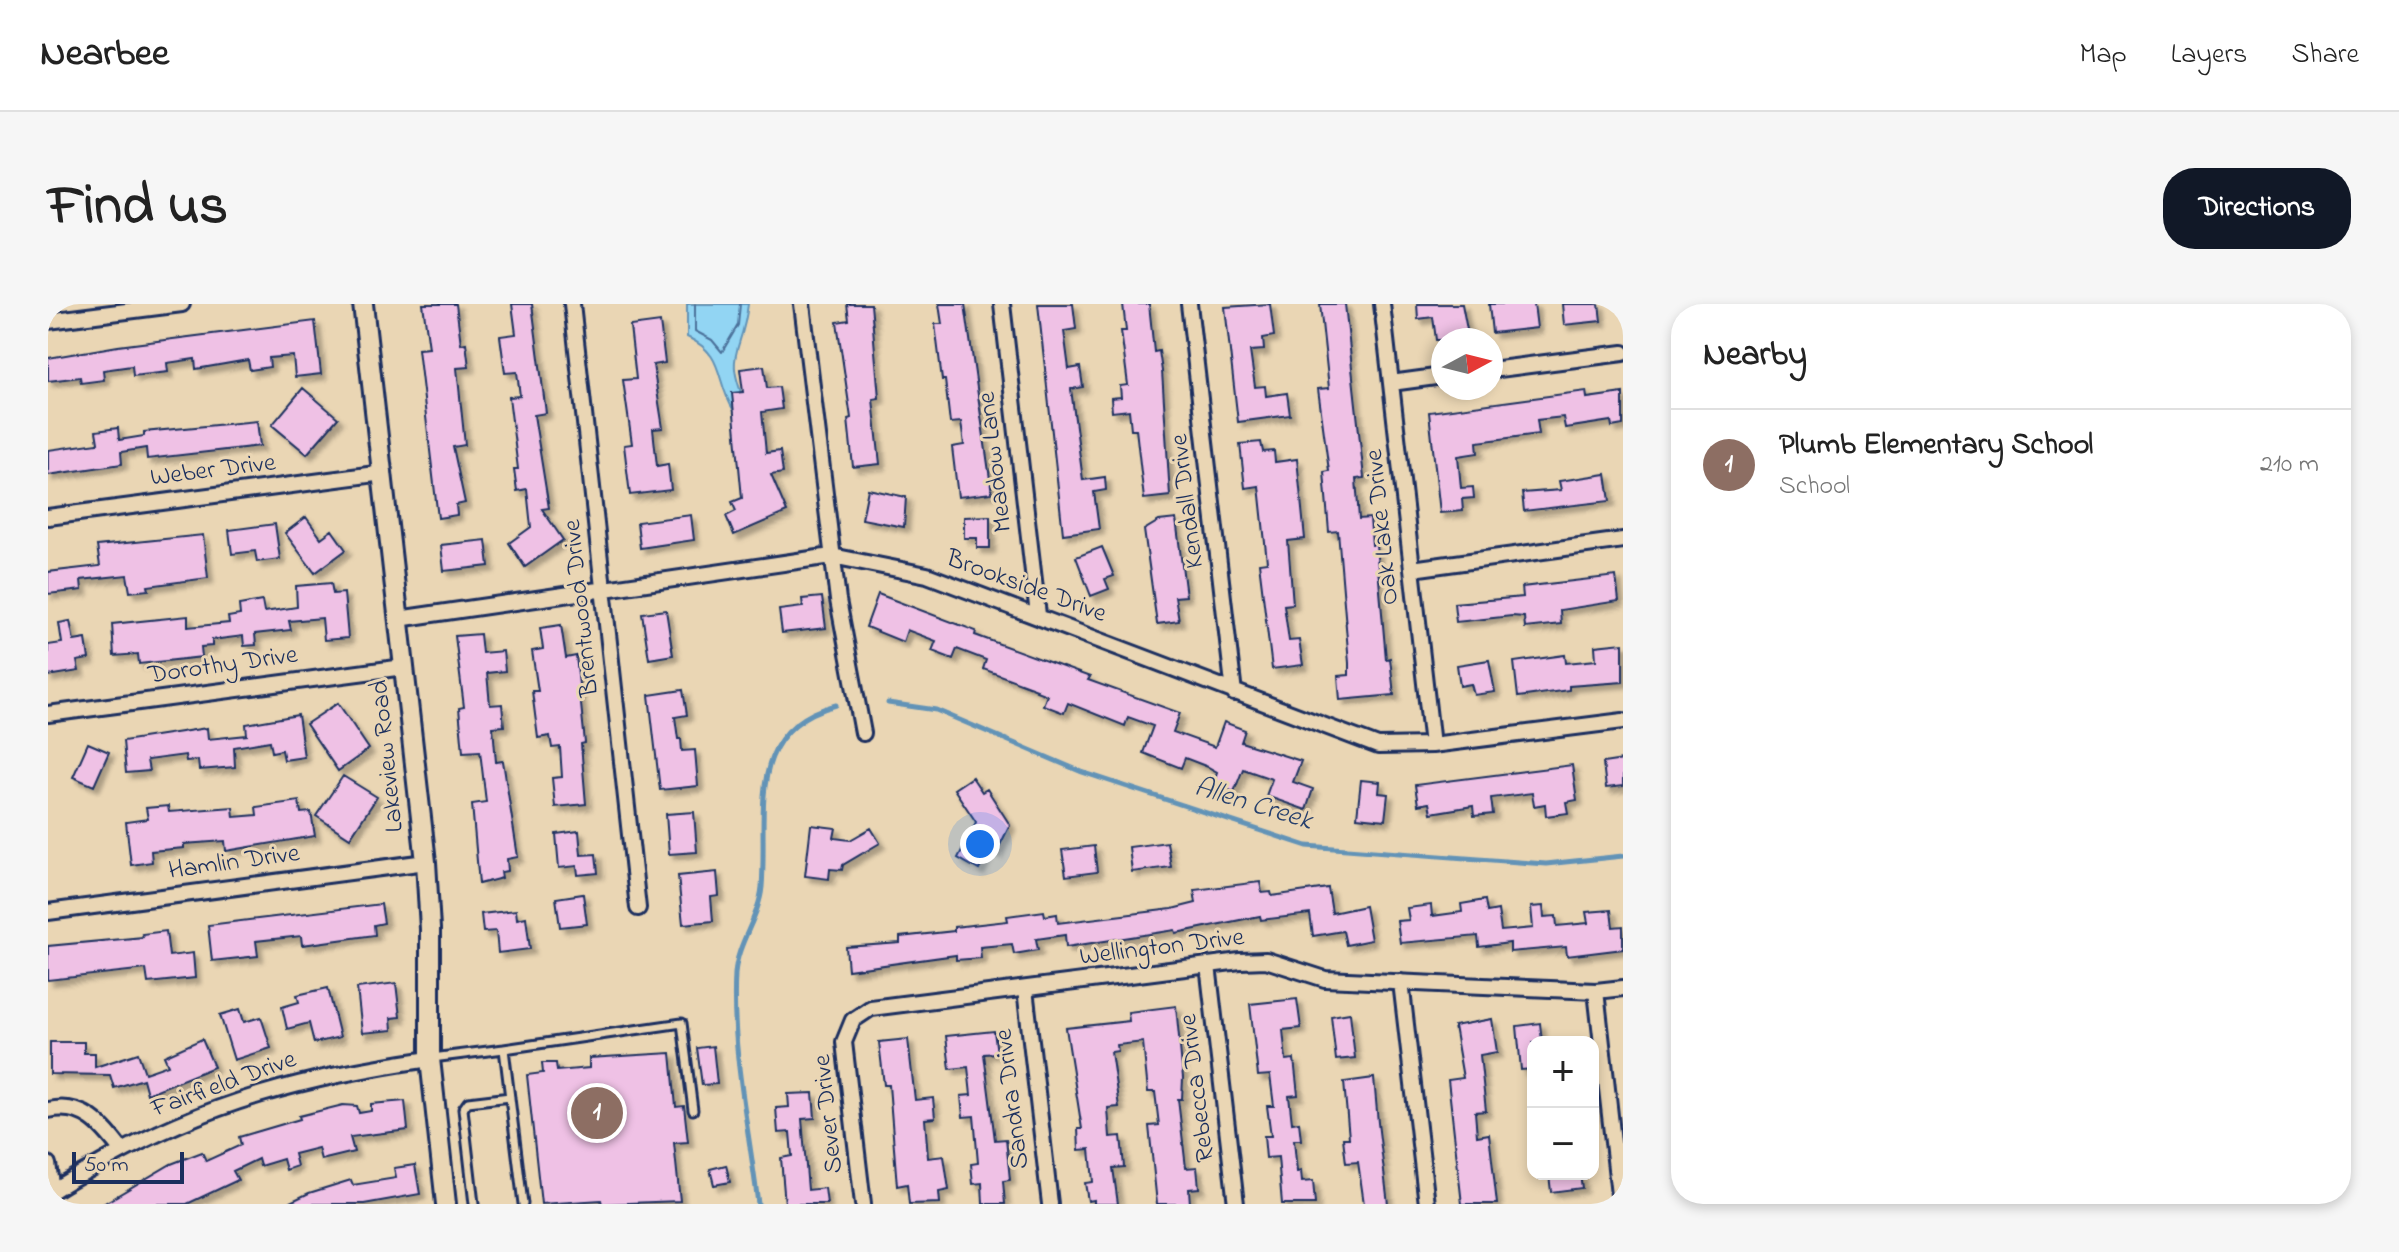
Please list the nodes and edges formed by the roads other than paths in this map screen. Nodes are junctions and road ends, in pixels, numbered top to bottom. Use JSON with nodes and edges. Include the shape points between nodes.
{"nodes":[{"id":1,"x":182,"y":304,"type":"edge"},
{"id":2,"x":363,"y":304,"type":"edge"},
{"id":3,"x":572,"y":304,"type":"edge"},
{"id":4,"x":802,"y":304,"type":"edge"},
{"id":5,"x":1002,"y":304,"type":"edge"},
{"id":6,"x":1189,"y":304,"type":"edge"},
{"id":7,"x":1382,"y":304,"type":"edge"},
{"id":8,"x":48,"y":321,"type":"edge"},
{"id":9,"x":1623,"y":353,"type":"edge"},
{"id":10,"x":1503,"y":368,"type":"edge"},
{"id":11,"x":1431,"y":378,"type":"edge"},
{"id":12,"x":1391,"y":383,"type":"junction"},
{"id":13,"x":383,"y":473,"type":"junction"},
{"id":14,"x":48,"y":517,"type":"edge"},
{"id":15,"x":1623,"y":540,"type":"edge"},
{"id":16,"x":832,"y":556,"type":"junction"},
{"id":17,"x":1412,"y":569,"type":"junction"},
{"id":18,"x":604,"y":590,"type":"junction"},
{"id":19,"x":1038,"y":615,"type":"junction"},
{"id":20,"x":398,"y":619,"type":"junction"},
{"id":21,"x":404,"y":667,"type":"junction"},
{"id":22,"x":1234,"y":693,"type":"junction"},
{"id":23,"x":48,"y":714,"type":"edge"},
{"id":24,"x":1623,"y":721,"type":"edge"},
{"id":25,"x":863,"y":733,"type":"dead end"},
{"id":26,"x":1432,"y":745,"type":"junction"},
{"id":27,"x":426,"y":862,"type":"junction"},
{"id":28,"x":638,"y":908,"type":"dead end"},
{"id":29,"x":48,"y":912,"type":"edge"},
{"id":30,"x":1208,"y":965,"type":"junction"},
{"id":31,"x":1401,"y":982,"type":"junction"},
{"id":32,"x":1623,"y":988,"type":"edge"},
{"id":33,"x":1025,"y":989,"type":"junction"},
{"id":34,"x":1596,"y":991,"type":"junction"},
{"id":35,"x":853,"y":1020,"type":"joint"},
{"id":36,"x":504,"y":1049,"type":"junction"},
{"id":37,"x":430,"y":1059,"type":"junction"},
{"id":38,"x":510,"y":1097,"type":"junction"},
{"id":39,"x":48,"y":1110,"type":"edge"},
{"id":40,"x":693,"y":1110,"type":"dead end"},
{"id":41,"x":122,"y":1151,"type":"junction"},
{"id":42,"x":48,"y":1164,"type":"edge"},
{"id":43,"x":1621,"y":1188,"type":"edge"},
{"id":44,"x":50,"y":1192,"type":"edge"},
{"id":45,"x":446,"y":1204,"type":"edge"},
{"id":46,"x":474,"y":1204,"type":"edge"},
{"id":47,"x":523,"y":1204,"type":"edge"},
{"id":48,"x":863,"y":1204,"type":"edge"},
{"id":49,"x":1050,"y":1204,"type":"edge"},
{"id":50,"x":1236,"y":1204,"type":"edge"},
{"id":51,"x":1427,"y":1204,"type":"edge"},
{"id":52,"x":1620,"y":1204,"type":"edge"}],
"edges":[{"from":1,"to":8,"type":"street"},
{"from":2,"to":13,"type":"street","name":"Lakeview Road"},
{"from":3,"to":18,"type":"street","name":"Brentwood Drive"},
{"from":4,"to":16,"type":"street"},
{"from":5,"to":19,"type":"street","name":"Meadow Lane"},
{"from":6,"to":22,"type":"street","name":"Kendall Drive"},
{"from":7,"to":12,"type":"street","name":"Oak Lake Drive"},
{"from":9,"to":10,"type":"street"},
{"from":11,"to":12,"type":"street"},
{"from":12,"to":17,"type":"street","name":"Oak Lake Drive"},
{"from":13,"to":14,"type":"street","name":"Weber Drive"},
{"from":13,"to":20,"type":"street","name":"Lakeview Road"},
{"from":15,"to":17,"type":"street"},
{"from":16,"to":18,"type":"street","name":"Brookside Drive"},
{"from":16,"to":19,"type":"street","name":"Brookside Drive","via":[[927,575]]},
{"from":16,"to":25,"type":"street"},
{"from":17,"to":26,"type":"street","name":"Oak Lake Drive"},
{"from":18,"to":20,"type":"street","name":"Brookside Drive"},
{"from":18,"to":28,"type":"street","name":"Brentwood Drive"},
{"from":19,"to":22,"type":"street","name":"Brookside Drive"},
{"from":20,"to":21,"type":"street","name":"Lakeview Road"},
{"from":21,"to":23,"type":"street","name":"Dorothy Drive"},
{"from":21,"to":27,"type":"street","name":"Lakeview Road"},
{"from":22,"to":26,"type":"street","name":"Brookside Drive","via":[[1378,746]]},
{"from":24,"to":26,"type":"street","name":"Brookside Drive"},
{"from":27,"to":29,"type":"street","name":"Hamlin Drive"},
{"from":27,"to":37,"type":"street","name":"Lakeview Road"},
{"from":30,"to":31,"type":"street","name":"Wellington Drive","via":[[1266,960],[1325,979]]},
{"from":30,"to":33,"type":"street","name":"Wellington Drive"},
{"from":30,"to":50,"type":"street","name":"Rebecca Drive"},
{"from":31,"to":34,"type":"street","name":"Wellington Drive"},
{"from":31,"to":51,"type":"street"},
{"from":32,"to":34,"type":"street","name":"Wellington Drive"},
{"from":33,"to":35,"type":"street","name":"Wellington Drive","via":[[871,1008]]},
{"from":33,"to":49,"type":"street","name":"Sandra Drive"},
{"from":34,"to":43,"type":"street"},
{"from":35,"to":48,"type":"street","name":"Sever Drive","via":[[844,1042]]},
{"from":36,"to":37,"type":"lane"},
{"from":36,"to":38,"type":"lane"},
{"from":36,"to":40,"type":"lane","via":[[682,1023]]},
{"from":37,"to":41,"type":"street","name":"Fairfield Drive","via":[[348,1070],[262,1091],[186,1119]]},
{"from":37,"to":45,"type":"street","name":"Lakeview Road"},
{"from":38,"to":46,"type":"lane","via":[[468,1102],[463,1109]]},
{"from":38,"to":47,"type":"lane"},
{"from":39,"to":41,"type":"street","via":[[62,1107],[87,1113]]},
{"from":41,"to":44,"type":"street","name":"Fairfield Drive"},
{"from":42,"to":44,"type":"street"},
{"from":43,"to":52,"type":"street"}]}
